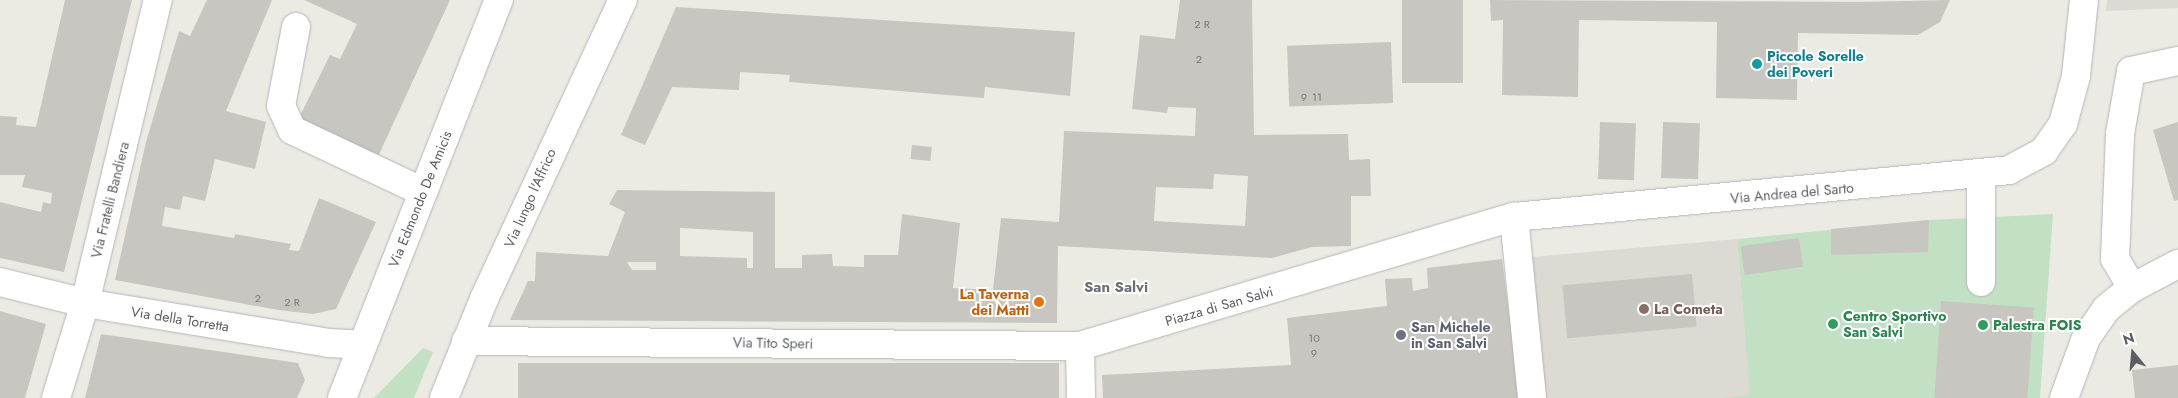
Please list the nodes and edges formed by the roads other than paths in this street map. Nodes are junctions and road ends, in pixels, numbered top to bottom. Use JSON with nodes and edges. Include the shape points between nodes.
{"nodes":[{"id":1,"x":158,"y":0,"type":"edge"},
{"id":2,"x":500,"y":0,"type":"edge"},
{"id":3,"x":623,"y":0,"type":"edge"},
{"id":4,"x":2084,"y":0,"type":"edge"},
{"id":5,"x":296,"y":27,"type":"dead end"},
{"id":6,"x":2178,"y":60,"type":"edge"},
{"id":7,"x":1981,"y":175,"type":"junction"},
{"id":8,"x":423,"y":192,"type":"junction"},
{"id":9,"x":1514,"y":217,"type":"junction"},
{"id":10,"x":1382,"y":258,"type":"joint"},
{"id":11,"x":2178,"y":264,"type":"edge"},
{"id":12,"x":0,"y":282,"type":"edge"},
{"id":13,"x":1981,"y":282,"type":"dead end"},
{"id":14,"x":2132,"y":288,"type":"junction"},
{"id":15,"x":85,"y":303,"type":"junction"},
{"id":16,"x":466,"y":341,"type":"junction"},
{"id":17,"x":363,"y":344,"type":"junction"},
{"id":18,"x":1080,"y":359,"type":"junction"},
{"id":19,"x":56,"y":398,"type":"edge"},
{"id":20,"x":342,"y":398,"type":"edge"},
{"id":21,"x":444,"y":398,"type":"edge"},
{"id":22,"x":1082,"y":398,"type":"edge"},
{"id":23,"x":1532,"y":398,"type":"edge"},
{"id":24,"x":2064,"y":398,"type":"edge"}],
"edges":[{"from":1,"to":15,"type":"street","name":"Via Fratelli Bandiera"},
{"from":2,"to":8,"type":"street","name":"Via Edmondo De Amicis"},
{"from":3,"to":16,"type":"street","name":"Via lungo l'Affrico"},
{"from":4,"to":7,"type":"street","name":"Via Andrea del Sarto","via":[[2076,76],[2058,134],[2025,163]]},
{"from":5,"to":8,"type":"street","via":[[281,106],[292,130]]},
{"from":6,"to":14,"type":"street","via":[[2131,71],[2120,134],[2115,259]]},
{"from":7,"to":9,"type":"street","name":"Via Andrea del Sarto"},
{"from":7,"to":13,"type":"street"},
{"from":8,"to":17,"type":"street","name":"Via Edmondo De Amicis"},
{"from":9,"to":10,"type":"street","name":"Via Andrea del Sarto"},
{"from":9,"to":23,"type":"street"},
{"from":10,"to":18,"type":"street","name":"Piazza di San Salvi"},
{"from":11,"to":14,"type":"street"},
{"from":12,"to":15,"type":"street","name":"Via della Torretta"},
{"from":14,"to":24,"type":"street","via":[[2106,309],[2086,338]]},
{"from":15,"to":17,"type":"street","name":"Via della Torretta","via":[[328,344]]},
{"from":15,"to":19,"type":"street","name":"Via Fratelli Bandiera"},
{"from":16,"to":18,"type":"street","name":"Via Tito Speri"},
{"from":16,"to":21,"type":"street","name":"Via lungo l'Affrico"},
{"from":17,"to":20,"type":"street","name":"Via Edmondo De Amicis"},
{"from":18,"to":22,"type":"street"}]}
